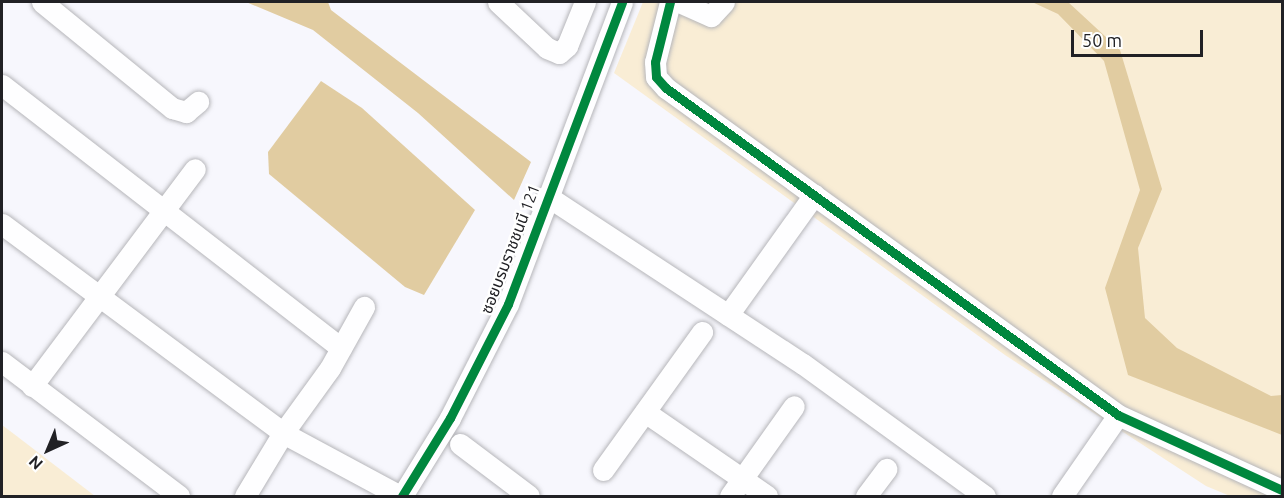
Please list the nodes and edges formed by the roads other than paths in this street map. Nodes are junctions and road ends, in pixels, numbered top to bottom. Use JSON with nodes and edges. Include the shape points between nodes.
{"nodes":[{"id":1,"x":42,"y":2,"type":"edge"},
{"id":2,"x":498,"y":2,"type":"edge"},
{"id":3,"x":585,"y":2,"type":"edge"},
{"id":4,"x":622,"y":2,"type":"edge"},
{"id":5,"x":670,"y":2,"type":"edge"},
{"id":6,"x":679,"y":2,"type":"edge"},
{"id":7,"x":724,"y":2,"type":"edge"},
{"id":8,"x":2,"y":85,"type":"edge"},
{"id":9,"x":198,"y":102,"type":"dead end"},
{"id":10,"x":195,"y":169,"type":"dead end"},
{"id":11,"x":814,"y":195,"type":"junction"},
{"id":12,"x":547,"y":196,"type":"junction"},
{"id":13,"x":162,"y":211,"type":"junction"},
{"id":14,"x":2,"y":224,"type":"edge"},
{"id":15,"x":99,"y":297,"type":"junction"},
{"id":16,"x":364,"y":307,"type":"dead end"},
{"id":17,"x":728,"y":315,"type":"junction"},
{"id":18,"x":702,"y":332,"type":"dead end"},
{"id":19,"x":341,"y":348,"type":"junction"},
{"id":20,"x":2,"y":362,"type":"edge"},
{"id":21,"x":32,"y":386,"type":"junction"},
{"id":22,"x":794,"y":406,"type":"dead end"},
{"id":23,"x":645,"y":412,"type":"junction"},
{"id":24,"x":1118,"y":415,"type":"junction"},
{"id":25,"x":283,"y":433,"type":"junction"},
{"id":26,"x":460,"y":444,"type":"dead end"},
{"id":27,"x":886,"y":468,"type":"dead end"},
{"id":28,"x":603,"y":470,"type":"dead end"},
{"id":29,"x":743,"y":479,"type":"junction"},
{"id":30,"x":1282,"y":490,"type":"edge"},
{"id":31,"x":180,"y":496,"type":"edge"},
{"id":32,"x":246,"y":496,"type":"edge"},
{"id":33,"x":401,"y":496,"type":"edge"},
{"id":34,"x":529,"y":496,"type":"edge"},
{"id":35,"x":730,"y":496,"type":"edge"},
{"id":36,"x":767,"y":496,"type":"edge"},
{"id":37,"x":866,"y":496,"type":"edge"},
{"id":38,"x":985,"y":496,"type":"edge"},
{"id":39,"x":1062,"y":496,"type":"edge"}],
"edges":[{"from":1,"to":9,"type":"street","via":[[172,108],[186,112]]},
{"from":2,"to":3,"type":"street","via":[[548,48],[559,53],[567,46]]},
{"from":4,"to":12,"type":"street","name":"ซอยบรมราชชนนี 121"},
{"from":5,"to":11,"type":"street","via":[[655,62],[656,77]]},
{"from":6,"to":7,"type":"street","via":[[711,16]]},
{"from":8,"to":13,"type":"street"},
{"from":10,"to":13,"type":"street"},
{"from":11,"to":17,"type":"street"},
{"from":11,"to":24,"type":"street"},
{"from":12,"to":17,"type":"street"},
{"from":12,"to":33,"type":"street","name":"ซอยบรมราชชนนี 121","via":[[508,304],[450,418]]},
{"from":13,"to":15,"type":"street"},
{"from":13,"to":19,"type":"street"},
{"from":14,"to":15,"type":"street"},
{"from":15,"to":21,"type":"street"},
{"from":15,"to":25,"type":"street"},
{"from":16,"to":19,"type":"street"},
{"from":17,"to":38,"type":"street"},
{"from":18,"to":23,"type":"street"},
{"from":19,"to":25,"type":"street"},
{"from":20,"to":21,"type":"street"},
{"from":21,"to":31,"type":"street"},
{"from":22,"to":29,"type":"street"},
{"from":23,"to":28,"type":"street"},
{"from":23,"to":29,"type":"street"},
{"from":24,"to":30,"type":"street"},
{"from":24,"to":39,"type":"street"},
{"from":25,"to":32,"type":"street"},
{"from":25,"to":33,"type":"street"},
{"from":26,"to":34,"type":"street"},
{"from":27,"to":37,"type":"street"},
{"from":29,"to":35,"type":"street"},
{"from":29,"to":36,"type":"street"}]}
